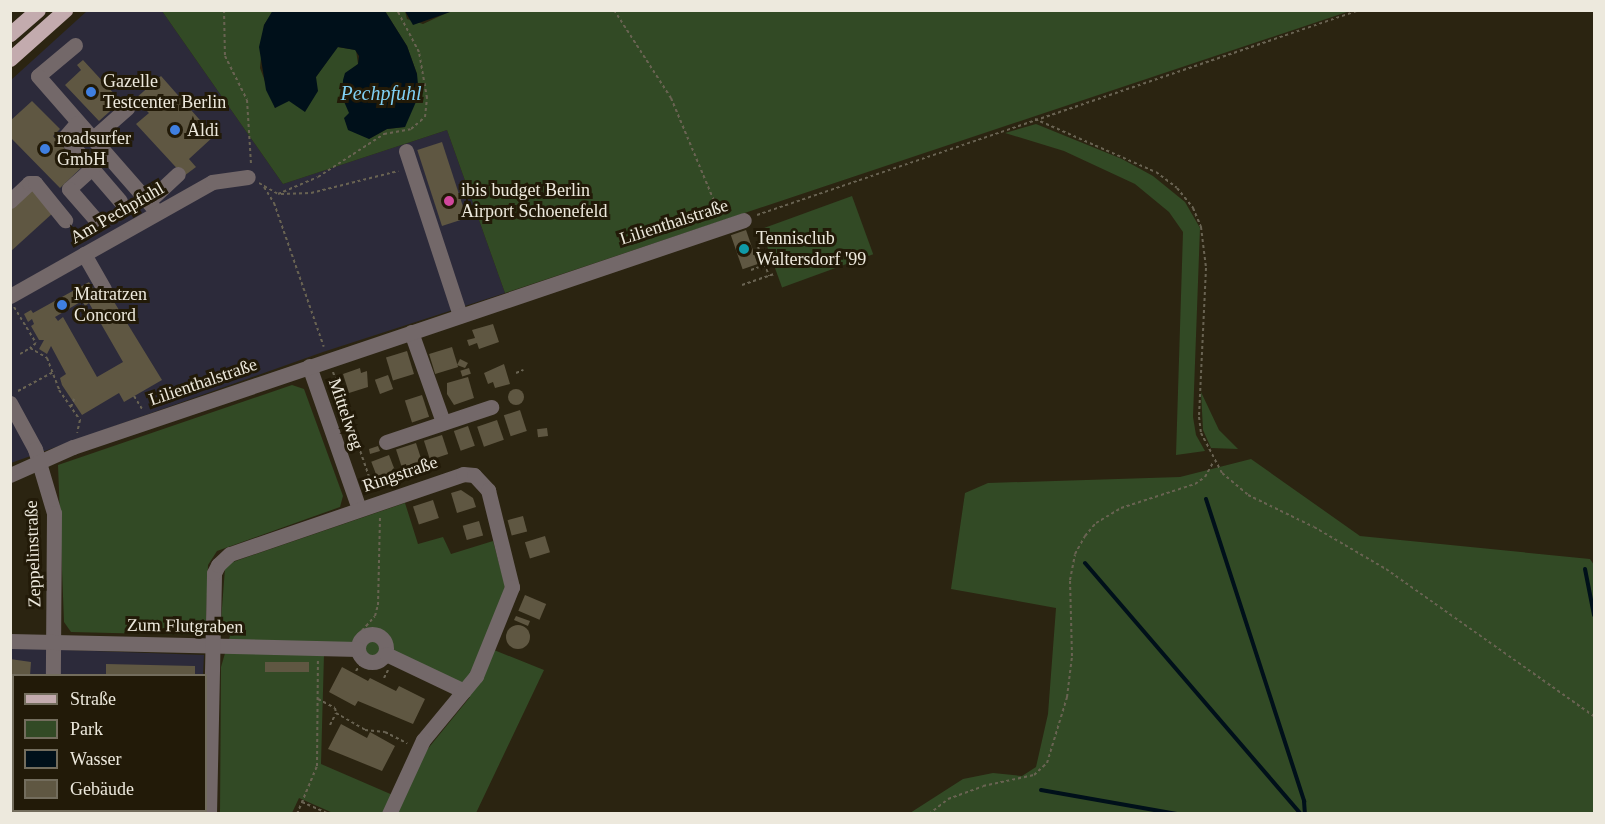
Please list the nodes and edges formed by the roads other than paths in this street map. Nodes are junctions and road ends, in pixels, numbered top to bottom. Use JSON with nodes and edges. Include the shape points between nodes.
{"nodes":[{"id":1,"x":38,"y":10,"type":"edge"},
{"id":2,"x":65,"y":10,"type":"edge"},
{"id":3,"x":10,"y":34,"type":"edge"},
{"id":4,"x":75,"y":45,"type":"dead end"},
{"id":5,"x":10,"y":59,"type":"edge"},
{"id":6,"x":127,"y":108,"type":"dead end"},
{"id":7,"x":77,"y":123,"type":"junction"},
{"id":8,"x":92,"y":139,"type":"junction"},
{"id":9,"x":406,"y":151,"type":"dead end"},
{"id":10,"x":92,"y":168,"type":"junction"},
{"id":11,"x":177,"y":174,"type":"dead end"},
{"id":12,"x":248,"y":177,"type":"road end"},
{"id":13,"x":10,"y":201,"type":"edge"},
{"id":14,"x":120,"y":201,"type":"dead end"},
{"id":15,"x":153,"y":206,"type":"junction"},
{"id":16,"x":65,"y":219,"type":"dead end"},
{"id":17,"x":95,"y":219,"type":"dead end"},
{"id":18,"x":744,"y":220,"type":"road end"},
{"id":19,"x":84,"y":254,"type":"junction"},
{"id":20,"x":104,"y":289,"type":"dead end"},
{"id":21,"x":10,"y":296,"type":"edge"},
{"id":22,"x":460,"y":315,"type":"junction"},
{"id":23,"x":411,"y":332,"type":"junction"},
{"id":24,"x":309,"y":366,"type":"junction"},
{"id":25,"x":10,"y":403,"type":"edge"},
{"id":26,"x":491,"y":407,"type":"dead end"},
{"id":27,"x":443,"y":422,"type":"junction"},
{"id":28,"x":386,"y":442,"type":"dead end"},
{"id":29,"x":40,"y":461,"type":"junction"},
{"id":30,"x":10,"y":475,"type":"edge"},
{"id":31,"x":359,"y":509,"type":"junction"},
{"id":32,"x":10,"y":641,"type":"edge"},
{"id":33,"x":53,"y":642,"type":"junction"},
{"id":34,"x":213,"y":646,"type":"junction"},
{"id":35,"x":386,"y":654,"type":"junction"},
{"id":36,"x":359,"y":655,"type":"junction"},
{"id":37,"x":53,"y":674,"type":"edge"},
{"id":38,"x":464,"y":691,"type":"junction"},
{"id":39,"x":209,"y":813,"type":"edge"},
{"id":40,"x":389,"y":813,"type":"edge"}],
"edges":[{"from":1,"to":3,"type":"main road"},
{"from":2,"to":5,"type":"main road"},
{"from":4,"to":7,"type":"street","via":[[38,76]]},
{"from":6,"to":8,"type":"street"},
{"from":7,"to":8,"type":"street"},
{"from":7,"to":10,"type":"street","via":[[65,137]]},
{"from":8,"to":15,"type":"street"},
{"from":9,"to":22,"type":"street"},
{"from":10,"to":14,"type":"street"},
{"from":10,"to":17,"type":"street","via":[[69,189]]},
{"from":11,"to":15,"type":"street"},
{"from":12,"to":15,"type":"street","name":"Am Pechpfuhl","via":[[212,182]]},
{"from":13,"to":16,"type":"street","via":[[29,183],[35,183]]},
{"from":15,"to":19,"type":"street","name":"Am Pechpfuhl"},
{"from":18,"to":22,"type":"street","name":"Lilienthalstraße"},
{"from":19,"to":20,"type":"street"},
{"from":19,"to":21,"type":"street","name":"Am Pechpfuhl"},
{"from":22,"to":23,"type":"street","name":"Lilienthalstraße"},
{"from":23,"to":24,"type":"street","name":"Lilienthalstraße"},
{"from":23,"to":27,"type":"street"},
{"from":24,"to":29,"type":"street","name":"Lilienthalstraße"},
{"from":24,"to":31,"type":"street","name":"Mittelweg"},
{"from":25,"to":29,"type":"street","name":"Zeppelinstraße"},
{"from":26,"to":27,"type":"street"},
{"from":27,"to":28,"type":"street"},
{"from":29,"to":30,"type":"street","name":"Lilienthalstraße"},
{"from":29,"to":33,"type":"street","name":"Zeppelinstraße","via":[[54,513]]},
{"from":31,"to":34,"type":"street","name":"Ringstraße","via":[[222,559],[214,573]]},
{"from":31,"to":38,"type":"street","name":"Ringstraße","via":[[463,474],[474,475],[488,490],[512,587],[484,662]]},
{"from":32,"to":33,"type":"street","name":"Zum Flutgraben"},
{"from":33,"to":34,"type":"street","name":"Zum Flutgraben"},
{"from":33,"to":37,"type":"street","name":"Zeppelinstraße"},
{"from":34,"to":36,"type":"street","name":"Zum Flutgraben","via":[[319,649]]},
{"from":34,"to":39,"type":"street","name":"Ringstraße"},
{"from":35,"to":36,"type":"street","name":"Zum Flutgraben","via":[[373,662]]},
{"from":35,"to":36,"type":"street","name":"Zum Flutgraben","via":[[384,641],[377,635],[368,635]]},
{"from":35,"to":38,"type":"street","name":"Zum Flutgraben"},
{"from":38,"to":40,"type":"street","name":"Ringstraße","via":[[418,749]]}]}
